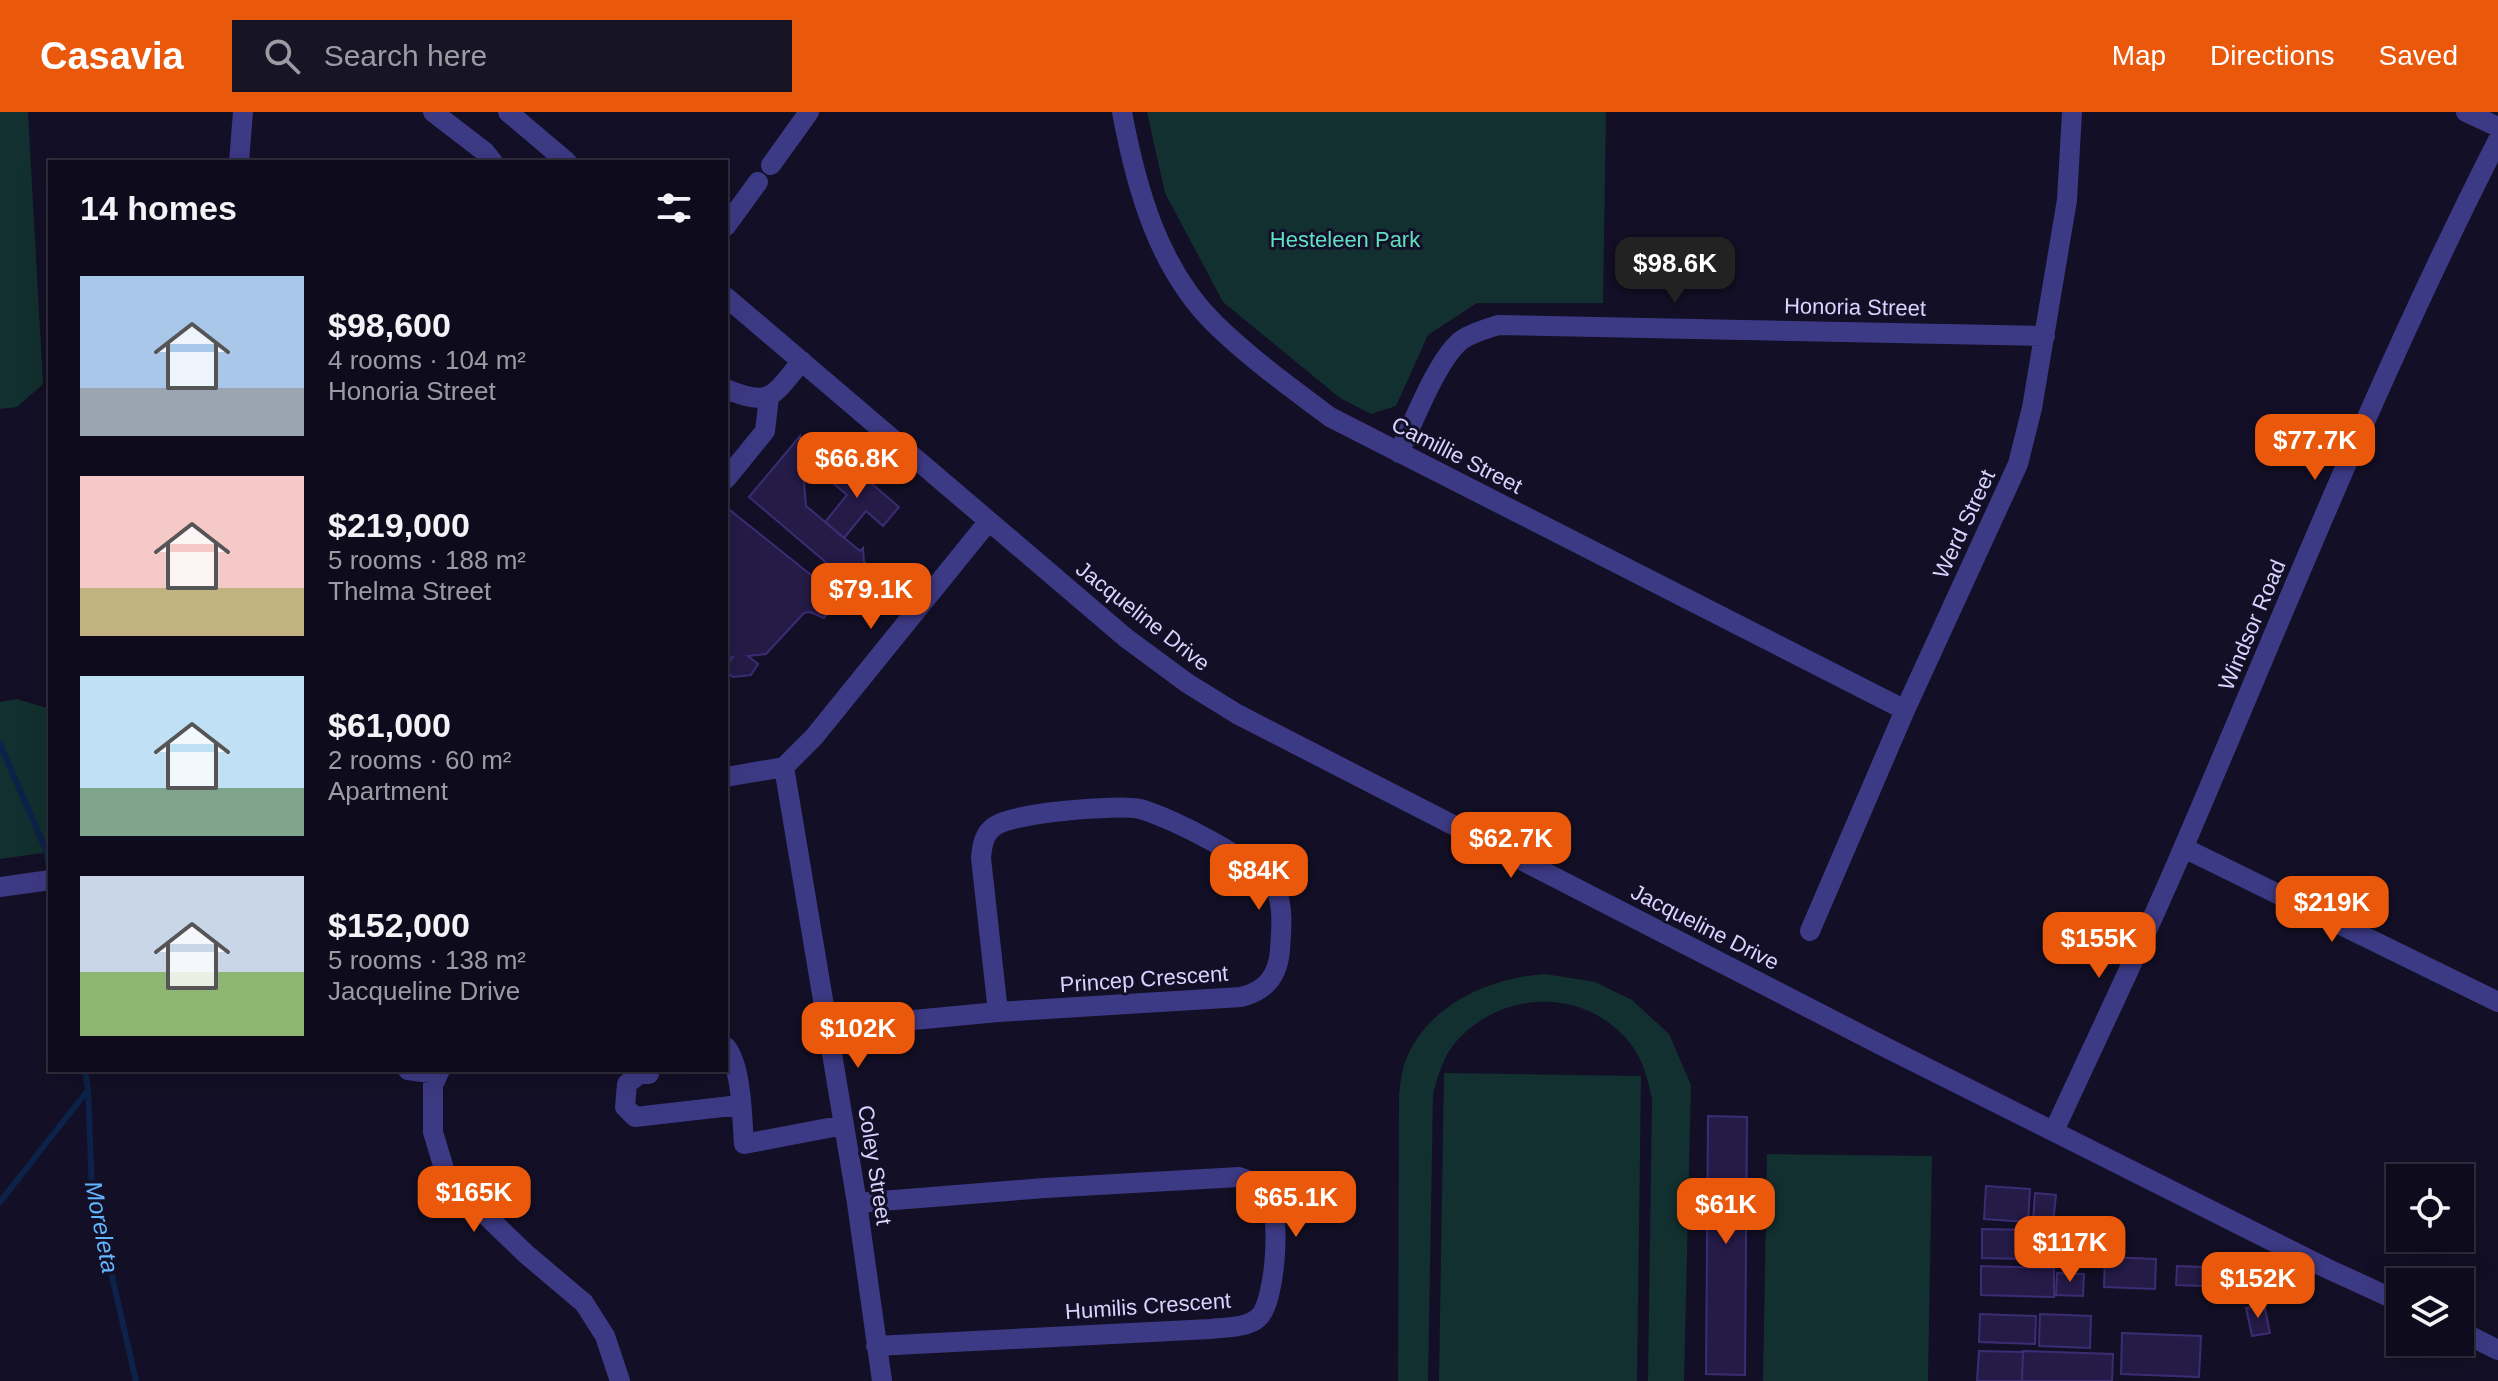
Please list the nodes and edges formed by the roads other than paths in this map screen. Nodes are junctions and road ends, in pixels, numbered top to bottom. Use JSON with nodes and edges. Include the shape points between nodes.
{"nodes":[{"id":1,"x":243,"y":112,"type":"edge"},
{"id":2,"x":433,"y":112,"type":"edge"},
{"id":3,"x":508,"y":112,"type":"edge"},
{"id":4,"x":809,"y":112,"type":"edge"},
{"id":5,"x":1122,"y":112,"type":"edge"},
{"id":6,"x":2072,"y":112,"type":"edge"},
{"id":7,"x":2466,"y":112,"type":"edge"},
{"id":8,"x":2498,"y":127,"type":"edge"},
{"id":9,"x":2498,"y":140,"type":"edge"},
{"id":10,"x":239,"y":160,"type":"edge"},
{"id":11,"x":491,"y":160,"type":"edge"},
{"id":12,"x":565,"y":160,"type":"edge"},
{"id":13,"x":771,"y":165,"type":"dead end"},
{"id":14,"x":758,"y":182,"type":"dead end"},
{"id":15,"x":728,"y":223,"type":"edge"},
{"id":16,"x":728,"y":299,"type":"edge"},
{"id":17,"x":2045,"y":336,"type":"junction"},
{"id":18,"x":802,"y":361,"type":"junction"},
{"id":19,"x":728,"y":390,"type":"edge"},
{"id":20,"x":769,"y":397,"type":"junction"},
{"id":21,"x":1399,"y":453,"type":"junction"},
{"id":22,"x":728,"y":477,"type":"edge"},
{"id":23,"x":988,"y":522,"type":"junction"},
{"id":24,"x":1905,"y":710,"type":"junction"},
{"id":25,"x":784,"y":767,"type":"junction"},
{"id":26,"x":728,"y":777,"type":"edge"},
{"id":27,"x":2184,"y":848,"type":"junction"},
{"id":28,"x":48,"y":880,"type":"edge"},
{"id":29,"x":0,"y":887,"type":"edge"},
{"id":30,"x":1810,"y":931,"type":"dead end"},
{"id":31,"x":2498,"y":1002,"type":"edge"},
{"id":32,"x":998,"y":1012,"type":"junction"},
{"id":33,"x":828,"y":1028,"type":"junction"},
{"id":34,"x":728,"y":1052,"type":"edge"},
{"id":35,"x":438,"y":1072,"type":"edge"},
{"id":36,"x":649,"y":1074,"type":"dead end"},
{"id":37,"x":740,"y":1105,"type":"junction"},
{"id":38,"x":844,"y":1125,"type":"junction"},
{"id":39,"x":2054,"y":1131,"type":"junction"},
{"id":40,"x":857,"y":1203,"type":"junction"},
{"id":41,"x":2386,"y":1296,"type":"edge"},
{"id":42,"x":2474,"y":1338,"type":"edge"},
{"id":43,"x":876,"y":1346,"type":"junction"},
{"id":44,"x":2498,"y":1350,"type":"edge"},
{"id":45,"x":620,"y":1381,"type":"edge"},
{"id":46,"x":882,"y":1381,"type":"edge"}],
"edges":[{"from":1,"to":10,"type":"street"},
{"from":2,"to":11,"type":"street"},
{"from":3,"to":12,"type":"street"},
{"from":4,"to":13,"type":"street"},
{"from":5,"to":21,"type":"street","name":"Camillie Street","via":[[1142,199],[1162,248],[1213,322],[1330,417]]},
{"from":6,"to":17,"type":"street","name":"Werd Street","via":[[2067,200]]},
{"from":7,"to":8,"type":"street"},
{"from":9,"to":27,"type":"street","name":"Windsor Road","via":[[2329,505]]},
{"from":14,"to":15,"type":"street"},
{"from":16,"to":18,"type":"street","name":"Jacqueline Drive"},
{"from":17,"to":21,"type":"street","name":"Honoria Street","via":[[1498,325],[1453,348]]},
{"from":17,"to":24,"type":"street","name":"Werd Street","via":[[2018,464]]},
{"from":18,"to":20,"type":"street"},
{"from":18,"to":23,"type":"street","name":"Jacqueline Drive"},
{"from":19,"to":20,"type":"street","via":[[752,399]]},
{"from":20,"to":22,"type":"street","via":[[765,431]]},
{"from":21,"to":24,"type":"street","name":"Camillie Street"},
{"from":23,"to":25,"type":"street"},
{"from":23,"to":39,"type":"street","name":"Jacqueline Drive","via":[[1152,659],[1237,714]]},
{"from":24,"to":30,"type":"street","name":"Werd Street"},
{"from":25,"to":26,"type":"street"},
{"from":25,"to":33,"type":"street","name":"Coley Street"},
{"from":27,"to":31,"type":"street"},
{"from":27,"to":39,"type":"street","name":"Windsor Road"},
{"from":28,"to":29,"type":"street"},
{"from":32,"to":32,"type":"street","name":"Princep Crescent","via":[[1255,994],[1266,988],[1279,964],[1281,912],[1275,889],[1235,854],[1141,809],[1106,806],[1006,820],[988,833],[981,858]]},
{"from":32,"to":33,"type":"street","name":"Princep Crescent"},
{"from":33,"to":38,"type":"street","name":"Coley Street"},
{"from":34,"to":37,"type":"street"},
{"from":35,"to":45,"type":"street","via":[[433,1132],[445,1172],[526,1254],[584,1303],[605,1336]]},
{"from":36,"to":37,"type":"street","via":[[639,1074],[627,1084],[625,1107],[635,1117]]},
{"from":37,"to":38,"type":"street","via":[[744,1144]]},
{"from":38,"to":40,"type":"street","name":"Coley Street"},
{"from":39,"to":41,"type":"street","name":"Jacqueline Drive"},
{"from":40,"to":43,"type":"street","name":"Coley Street"},
{"from":40,"to":43,"type":"street","name":"Humilis Crescent","via":[[1239,1177],[1267,1192],[1274,1207],[1271,1293],[1257,1320],[1210,1329]]},
{"from":42,"to":44,"type":"street"},
{"from":43,"to":46,"type":"street","name":"Coley Street"}]}
